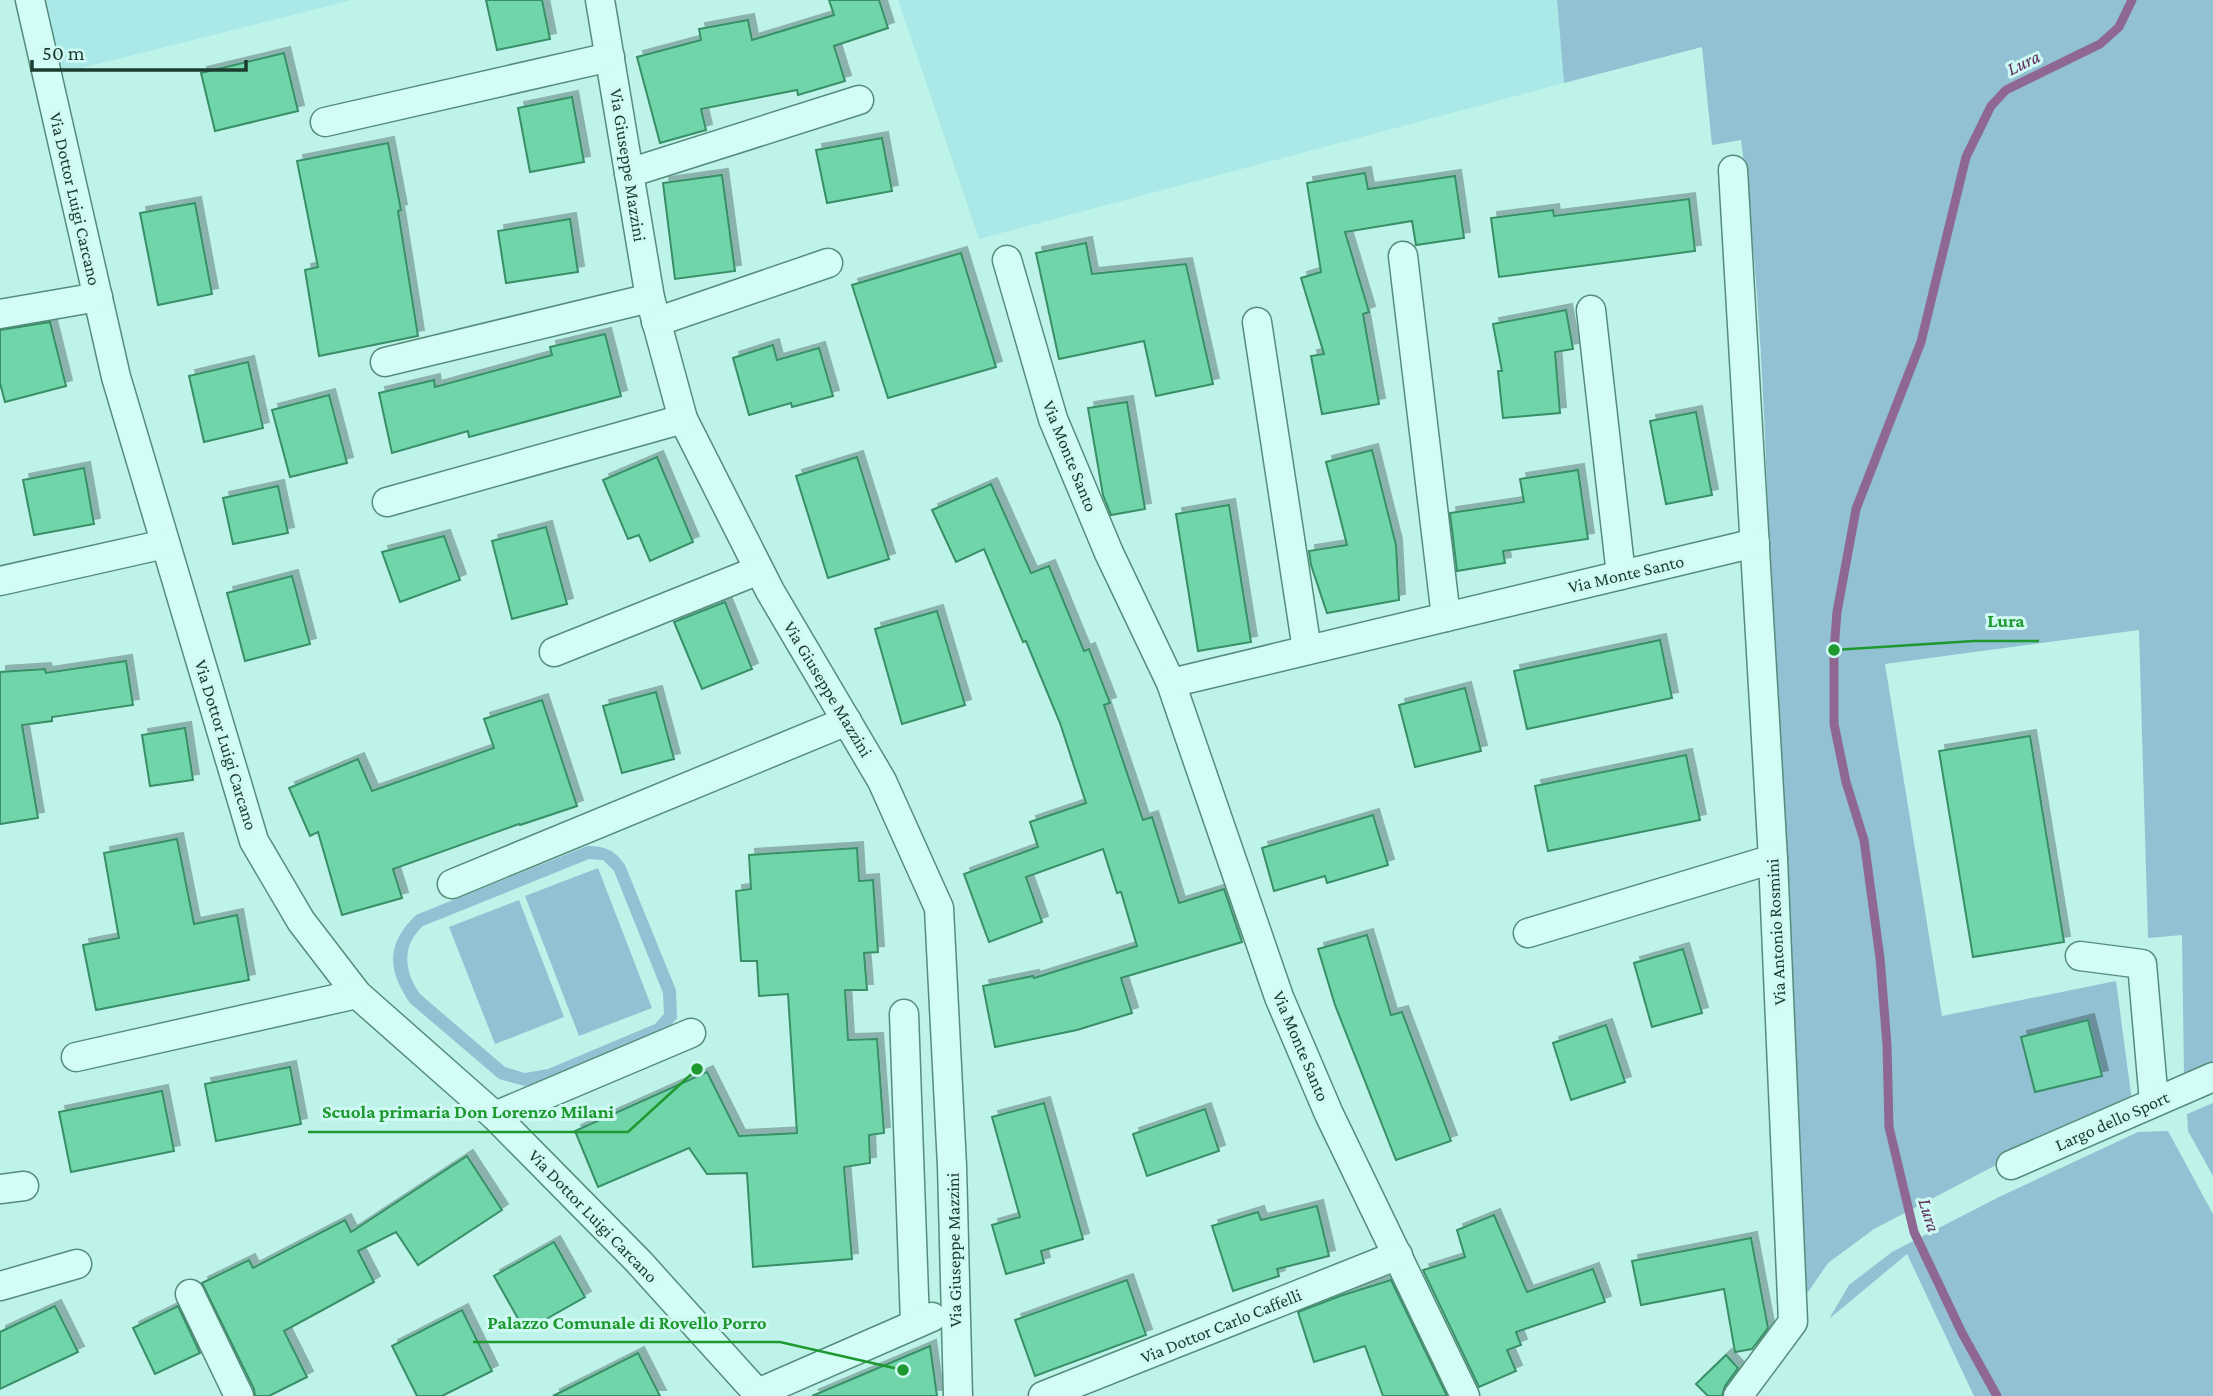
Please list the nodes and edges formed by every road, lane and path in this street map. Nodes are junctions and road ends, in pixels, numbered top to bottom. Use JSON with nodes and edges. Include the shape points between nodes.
{"nodes":[{"id":1,"x":30,"y":0,"type":"edge"},
{"id":2,"x":600,"y":0,"type":"edge"},
{"id":3,"x":610,"y":57,"type":"junction"},
{"id":4,"x":859,"y":100,"type":"dead end"},
{"id":5,"x":326,"y":122,"type":"dead end"},
{"id":6,"x":1733,"y":170,"type":"dead end"},
{"id":7,"x":629,"y":173,"type":"junction"},
{"id":8,"x":1403,"y":256,"type":"dead end"},
{"id":9,"x":1007,"y":260,"type":"dead end"},
{"id":10,"x":828,"y":263,"type":"dead end"},
{"id":11,"x":97,"y":297,"type":"junction"},
{"id":12,"x":653,"y":310,"type":"junction"},
{"id":13,"x":1591,"y":310,"type":"dead end"},
{"id":14,"x":0,"y":314,"type":"edge"},
{"id":15,"x":1258,"y":322,"type":"dead end"},
{"id":16,"x":385,"y":362,"type":"dead end"},
{"id":17,"x":683,"y":419,"type":"junction"},
{"id":18,"x":387,"y":502,"type":"dead end"},
{"id":19,"x":1755,"y":543,"type":"junction"},
{"id":20,"x":166,"y":544,"type":"junction"},
{"id":21,"x":759,"y":570,"type":"junction"},
{"id":22,"x":1621,"y":575,"type":"junction"},
{"id":23,"x":0,"y":580,"type":"edge"},
{"id":24,"x":1446,"y":617,"type":"junction"},
{"id":25,"x":1307,"y":650,"type":"junction"},
{"id":26,"x":554,"y":652,"type":"dead end"},
{"id":27,"x":1171,"y":683,"type":"junction"},
{"id":28,"x":847,"y":721,"type":"junction"},
{"id":29,"x":1773,"y":859,"type":"junction"},
{"id":30,"x":452,"y":884,"type":"dead end"},
{"id":31,"x":1528,"y":933,"type":"dead end"},
{"id":32,"x":2080,"y":956,"type":"dead end"},
{"id":33,"x":357,"y":994,"type":"junction"},
{"id":34,"x":904,"y":1014,"type":"dead end"},
{"id":35,"x":691,"y":1033,"type":"dead end"},
{"id":36,"x":76,"y":1057,"type":"dead end"},
{"id":37,"x":2213,"y":1077,"type":"edge"},
{"id":38,"x":2154,"y":1102,"type":"junction"},
{"id":39,"x":495,"y":1116,"type":"junction"},
{"id":40,"x":2011,"y":1165,"type":"dead end"},
{"id":41,"x":1398,"y":1255,"type":"junction"},
{"id":42,"x":77,"y":1264,"type":"dead end"},
{"id":43,"x":0,"y":1286,"type":"edge"},
{"id":44,"x":190,"y":1294,"type":"dead end"},
{"id":45,"x":956,"y":1315,"type":"junction"},
{"id":46,"x":915,"y":1323,"type":"junction"},
{"id":47,"x":759,"y":1395,"type":"edge"},
{"id":48,"x":239,"y":1396,"type":"edge"},
{"id":49,"x":958,"y":1396,"type":"edge"},
{"id":50,"x":1043,"y":1396,"type":"edge"},
{"id":51,"x":1465,"y":1396,"type":"edge"},
{"id":52,"x":1738,"y":1396,"type":"edge"}],
"edges":[{"from":1,"to":11,"type":"street","name":"Via Dottor Luigi Carcano"},
{"from":2,"to":3,"type":"street","name":"Via Giuseppe Mazzini"},
{"from":3,"to":5,"type":"street"},
{"from":3,"to":7,"type":"street","name":"Via Giuseppe Mazzini"},
{"from":4,"to":7,"type":"street"},
{"from":6,"to":19,"type":"street","name":"Via Antonio Rosmini"},
{"from":7,"to":12,"type":"street","name":"Via Giuseppe Mazzini"},
{"from":8,"to":24,"type":"street"},
{"from":9,"to":27,"type":"street","name":"Via Monte Santo","via":[[1053,419],[1109,553]]},
{"from":10,"to":12,"type":"street"},
{"from":11,"to":14,"type":"street"},
{"from":11,"to":20,"type":"street","name":"Via Dottor Luigi Carcano"},
{"from":12,"to":16,"type":"street"},
{"from":12,"to":17,"type":"street","name":"Via Giuseppe Mazzini"},
{"from":13,"to":22,"type":"street"},
{"from":15,"to":25,"type":"street"},
{"from":17,"to":18,"type":"street"},
{"from":17,"to":21,"type":"street","name":"Via Giuseppe Mazzini"},
{"from":19,"to":22,"type":"street","name":"Via Monte Santo"},
{"from":19,"to":29,"type":"street","name":"Via Antonio Rosmini"},
{"from":20,"to":23,"type":"street"},
{"from":20,"to":33,"type":"street","name":"Via Dottor Luigi Carcano","via":[[254,841],[301,921]]},
{"from":21,"to":26,"type":"street"},
{"from":21,"to":28,"type":"street","name":"Via Giuseppe Mazzini"},
{"from":22,"to":24,"type":"street","name":"Via Monte Santo"},
{"from":24,"to":25,"type":"street","name":"Via Monte Santo"},
{"from":25,"to":27,"type":"street","name":"Via Monte Santo"},
{"from":27,"to":41,"type":"street","name":"Via Monte Santo","via":[[1279,997],[1329,1114]]},
{"from":28,"to":30,"type":"street"},
{"from":28,"to":45,"type":"street","name":"Via Giuseppe Mazzini","via":[[883,781],[939,908]]},
{"from":29,"to":31,"type":"street"},
{"from":29,"to":52,"type":"street","name":"Via Antonio Rosmini","via":[[1793,1322]]},
{"from":32,"to":38,"type":"street","via":[[2142,964]]},
{"from":33,"to":36,"type":"street"},
{"from":33,"to":39,"type":"street","name":"Via Dottor Luigi Carcano"},
{"from":34,"to":46,"type":"street"},
{"from":35,"to":39,"type":"street"},
{"from":37,"to":38,"type":"street","name":"Largo dello Sport"},
{"from":38,"to":40,"type":"street","name":"Largo dello Sport"},
{"from":39,"to":47,"type":"street","name":"Via Dottor Luigi Carcano","via":[[639,1262]]},
{"from":41,"to":50,"type":"street","name":"Via Dottor Carlo Caffelli"},
{"from":41,"to":51,"type":"street","name":"Via Monte Santo"},
{"from":42,"to":43,"type":"street"},
{"from":44,"to":48,"type":"street"},
{"from":45,"to":46,"type":"street"},
{"from":45,"to":49,"type":"street","name":"Via Giuseppe Mazzini"},
{"from":46,"to":47,"type":"street"}]}
